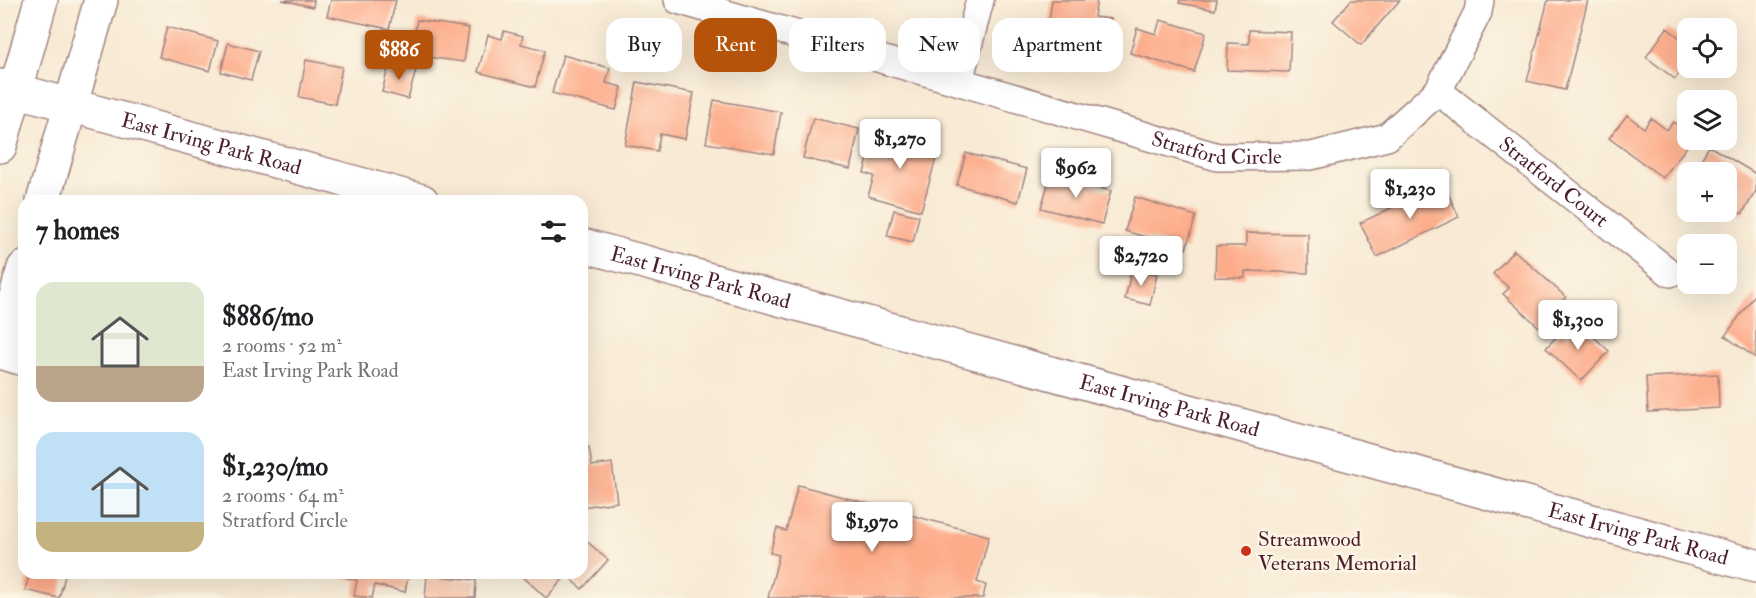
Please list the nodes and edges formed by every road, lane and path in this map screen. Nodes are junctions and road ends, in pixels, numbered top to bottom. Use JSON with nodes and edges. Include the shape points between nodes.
{"nodes":[{"id":1,"x":41,"y":0,"type":"edge"},
{"id":2,"x":101,"y":0,"type":"edge"},
{"id":3,"x":678,"y":0,"type":"edge"},
{"id":4,"x":980,"y":0,"type":"edge"},
{"id":5,"x":1480,"y":0,"type":"edge"},
{"id":6,"x":959,"y":81,"type":"junction"},
{"id":7,"x":8,"y":88,"type":"edge"},
{"id":8,"x":1438,"y":91,"type":"junction"},
{"id":9,"x":71,"y":105,"type":"junction"},
{"id":10,"x":0,"y":146,"type":"edge"},
{"id":11,"x":46,"y":195,"type":"edge"},
{"id":12,"x":400,"y":195,"type":"edge"},
{"id":13,"x":588,"y":247,"type":"edge"},
{"id":14,"x":1670,"y":273,"type":"dead end"},
{"id":15,"x":18,"y":290,"type":"edge"},
{"id":16,"x":0,"y":354,"type":"edge"},
{"id":17,"x":18,"y":360,"type":"edge"},
{"id":18,"x":1756,"y":566,"type":"edge"}],
"edges":[{"from":1,"to":7,"type":"main road"},
{"from":2,"to":9,"type":"main road"},
{"from":3,"to":6,"type":"street","name":"Stratford Circle"},
{"from":4,"to":6,"type":"street"},
{"from":5,"to":8,"type":"street","name":"Stratford Circle","via":[[1478,12]]},
{"from":6,"to":8,"type":"street","name":"Stratford Circle","via":[[1218,157],[1311,156],[1388,137]]},
{"from":7,"to":9,"type":"main road","name":"East Irving Park Road"},
{"from":7,"to":10,"type":"main road"},
{"from":8,"to":14,"type":"street","name":"Stratford Court"},
{"from":9,"to":11,"type":"main road"},
{"from":9,"to":12,"type":"main road","name":"East Irving Park Road"},
{"from":13,"to":18,"type":"main road","name":"East Irving Park Road"},
{"from":15,"to":16,"type":"main road"},
{"from":16,"to":17,"type":"street"}]}
